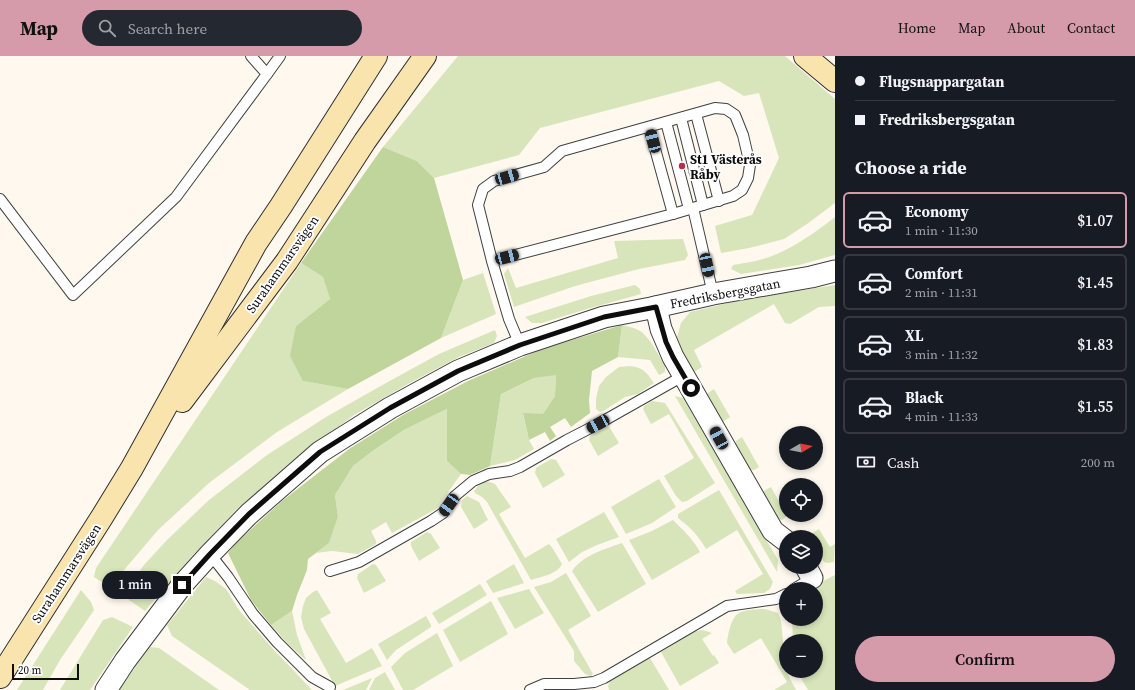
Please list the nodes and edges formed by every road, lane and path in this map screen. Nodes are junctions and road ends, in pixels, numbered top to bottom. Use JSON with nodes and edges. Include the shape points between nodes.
{"nodes":[{"id":1,"x":251,"y":56,"type":"edge"},
{"id":2,"x":280,"y":56,"type":"edge"},
{"id":3,"x":376,"y":56,"type":"edge"},
{"id":4,"x":425,"y":56,"type":"edge"},
{"id":5,"x":810,"y":58,"type":"edge"},
{"id":6,"x":267,"y":74,"type":"junction"},
{"id":7,"x":835,"y":81,"type":"edge"},
{"id":8,"x":696,"y":114,"type":"junction"},
{"id":9,"x":681,"y":118,"type":"junction"},
{"id":10,"x":666,"y":122,"type":"junction"},
{"id":11,"x":649,"y":127,"type":"junction"},
{"id":12,"x":0,"y":199,"type":"edge"},
{"id":13,"x":719,"y":201,"type":"junction"},
{"id":14,"x":703,"y":206,"type":"junction"},
{"id":15,"x":691,"y":209,"type":"junction"},
{"id":16,"x":673,"y":214,"type":"junction"},
{"id":17,"x":492,"y":261,"type":"junction"},
{"id":18,"x":835,"y":271,"type":"edge"},
{"id":19,"x":713,"y":294,"type":"junction"},
{"id":20,"x":656,"y":307,"type":"junction"},
{"id":21,"x":520,"y":345,"type":"junction"},
{"id":22,"x":683,"y":376,"type":"junction"},
{"id":23,"x":132,"y":468,"type":"junction"},
{"id":24,"x":779,"y":536,"type":"edge"},
{"id":25,"x":210,"y":554,"type":"junction"},
{"id":26,"x":330,"y":571,"type":"dead end"},
{"id":27,"x":807,"y":574,"type":"edge"},
{"id":28,"x":800,"y":582,"type":"edge"},
{"id":29,"x":779,"y":598,"type":"edge"},
{"id":30,"x":0,"y":677,"type":"edge"},
{"id":31,"x":330,"y":687,"type":"dead end"},
{"id":32,"x":106,"y":690,"type":"edge"},
{"id":33,"x":530,"y":690,"type":"edge"}],
"edges":[{"from":1,"to":6,"type":"lane"},
{"from":2,"to":6,"type":"lane"},
{"from":3,"to":23,"type":"main road","name":"Surahammarsvägen","via":[[256,243]]},
{"from":4,"to":23,"type":"main road","name":"Surahammarsvägen","via":[[365,141],[287,261]]},
{"from":5,"to":7,"type":"main road"},
{"from":6,"to":12,"type":"lane","via":[[176,196],[73,296]]},
{"from":8,"to":9,"type":"lane"},
{"from":8,"to":13,"type":"lane"},
{"from":8,"to":13,"type":"lane","via":[[715,108],[726,109],[735,115],[743,135],[750,165],[748,178],[742,190]]},
{"from":9,"to":10,"type":"lane"},
{"from":9,"to":14,"type":"lane"},
{"from":10,"to":11,"type":"lane"},
{"from":10,"to":15,"type":"lane"},
{"from":11,"to":16,"type":"lane"},
{"from":11,"to":17,"type":"lane","via":[[562,151],[544,166],[494,181],[483,190],[478,205]]},
{"from":13,"to":14,"type":"lane"},
{"from":14,"to":15,"type":"lane"},
{"from":15,"to":16,"type":"lane"},
{"from":15,"to":19,"type":"lane"},
{"from":16,"to":17,"type":"lane"},
{"from":17,"to":21,"type":"lane","via":[[509,319]]},
{"from":18,"to":19,"type":"street","name":"Fredriksbergsgatan"},
{"from":19,"to":20,"type":"street","name":"Fredriksbergsgatan"},
{"from":20,"to":21,"type":"street","name":"Fredriksbergsgatan","via":[[604,317]]},
{"from":20,"to":22,"type":"street","via":[[666,342]]},
{"from":21,"to":25,"type":"street","name":"Fredriksbergsgatan","via":[[458,371],[390,408],[320,452],[249,514]]},
{"from":22,"to":24,"type":"street","via":[[773,531]]},
{"from":22,"to":26,"type":"lane","via":[[520,467],[489,474],[473,482],[455,496],[443,514],[360,562]]},
{"from":23,"to":30,"type":"main road","name":"Surahammarsvägen"},
{"from":25,"to":31,"type":"lane","via":[[276,642],[312,677]]},
{"from":25,"to":32,"type":"street","name":"Fredriksbergsgatan","via":[[182,585]]},
{"from":27,"to":28,"type":"lane"},
{"from":29,"to":33,"type":"lane","via":[[727,606],[594,682],[544,684]]}]}
